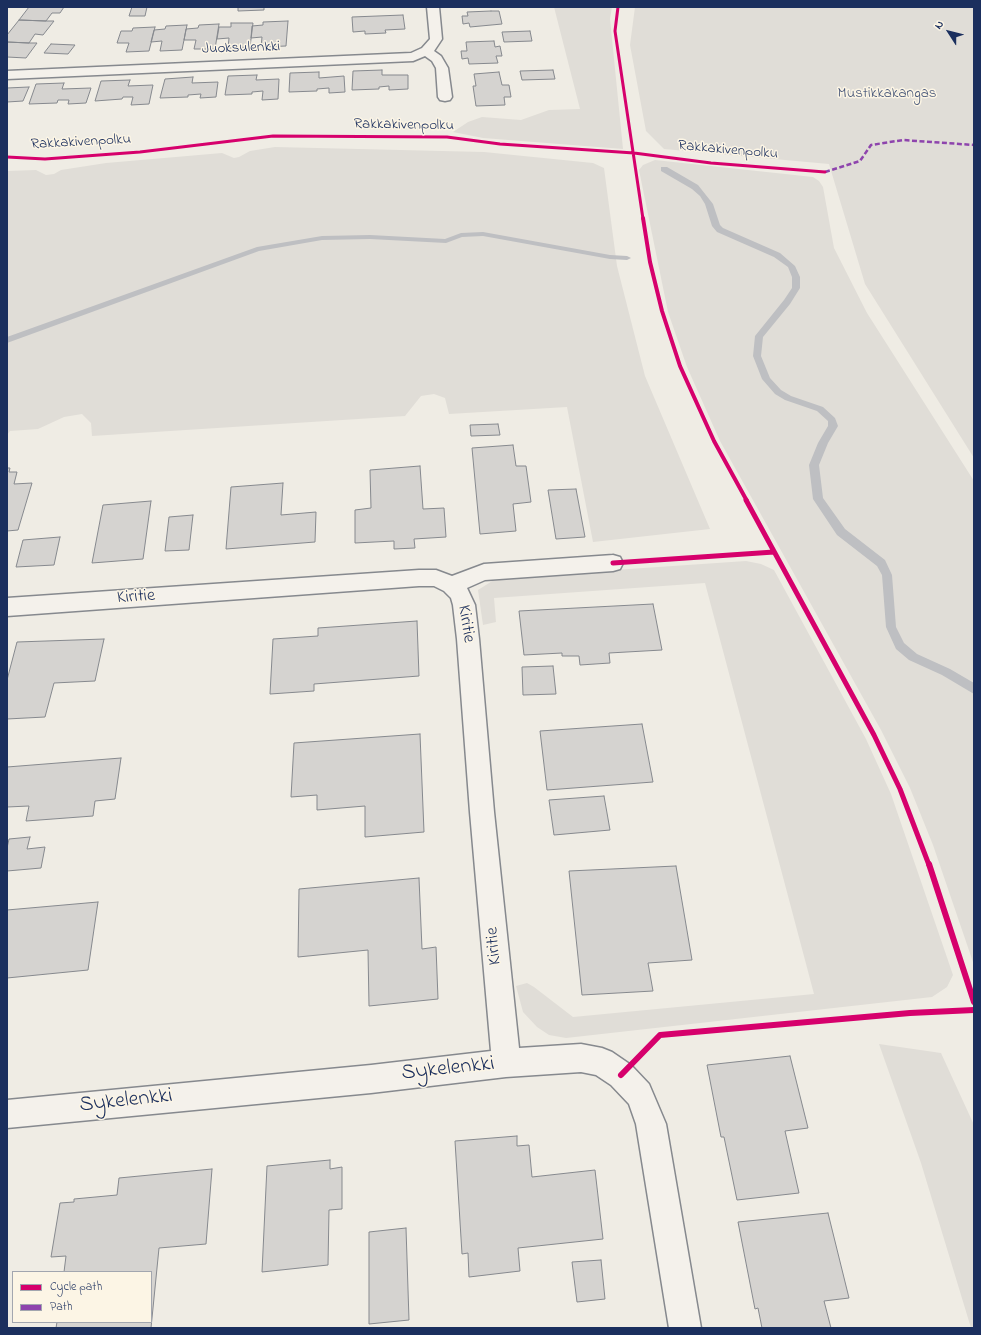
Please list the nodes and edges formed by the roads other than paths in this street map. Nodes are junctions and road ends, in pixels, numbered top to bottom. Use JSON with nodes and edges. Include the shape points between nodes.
{"nodes":[{"id":1,"x":433,"y":7,"type":"edge"},
{"id":2,"x":426,"y":51,"type":"junction"},
{"id":3,"x":7,"y":75,"type":"edge"},
{"id":4,"x":444,"y":97,"type":"dead end"},
{"id":5,"x":613,"y":563,"type":"dead end"},
{"id":6,"x":451,"y":584,"type":"junction"},
{"id":7,"x":7,"y":607,"type":"edge"},
{"id":8,"x":506,"y":1063,"type":"junction"},
{"id":9,"x":7,"y":1114,"type":"edge"},
{"id":10,"x":685,"y":1328,"type":"edge"}],
"edges":[{"from":1,"to":2,"type":"street","via":[[436,39]]},
{"from":2,"to":3,"type":"street","name":"Juoksulenkki","via":[[421,55],[403,58]]},
{"from":2,"to":4,"type":"street","via":[[437,59],[442,68]]},
{"from":5,"to":6,"type":"street","via":[[484,572]]},
{"from":6,"to":7,"type":"street","name":"Kiritie","via":[[436,578],[419,578]]},
{"from":6,"to":8,"type":"street","name":"Kiritie","via":[[459,593],[464,605],[468,639]]},
{"from":8,"to":9,"type":"street","name":"Sykelenkki","via":[[371,1079]]},
{"from":8,"to":10,"type":"street","name":"Sykelenkki","via":[[581,1058],[602,1062],[621,1075],[639,1094],[651,1124]]}]}
